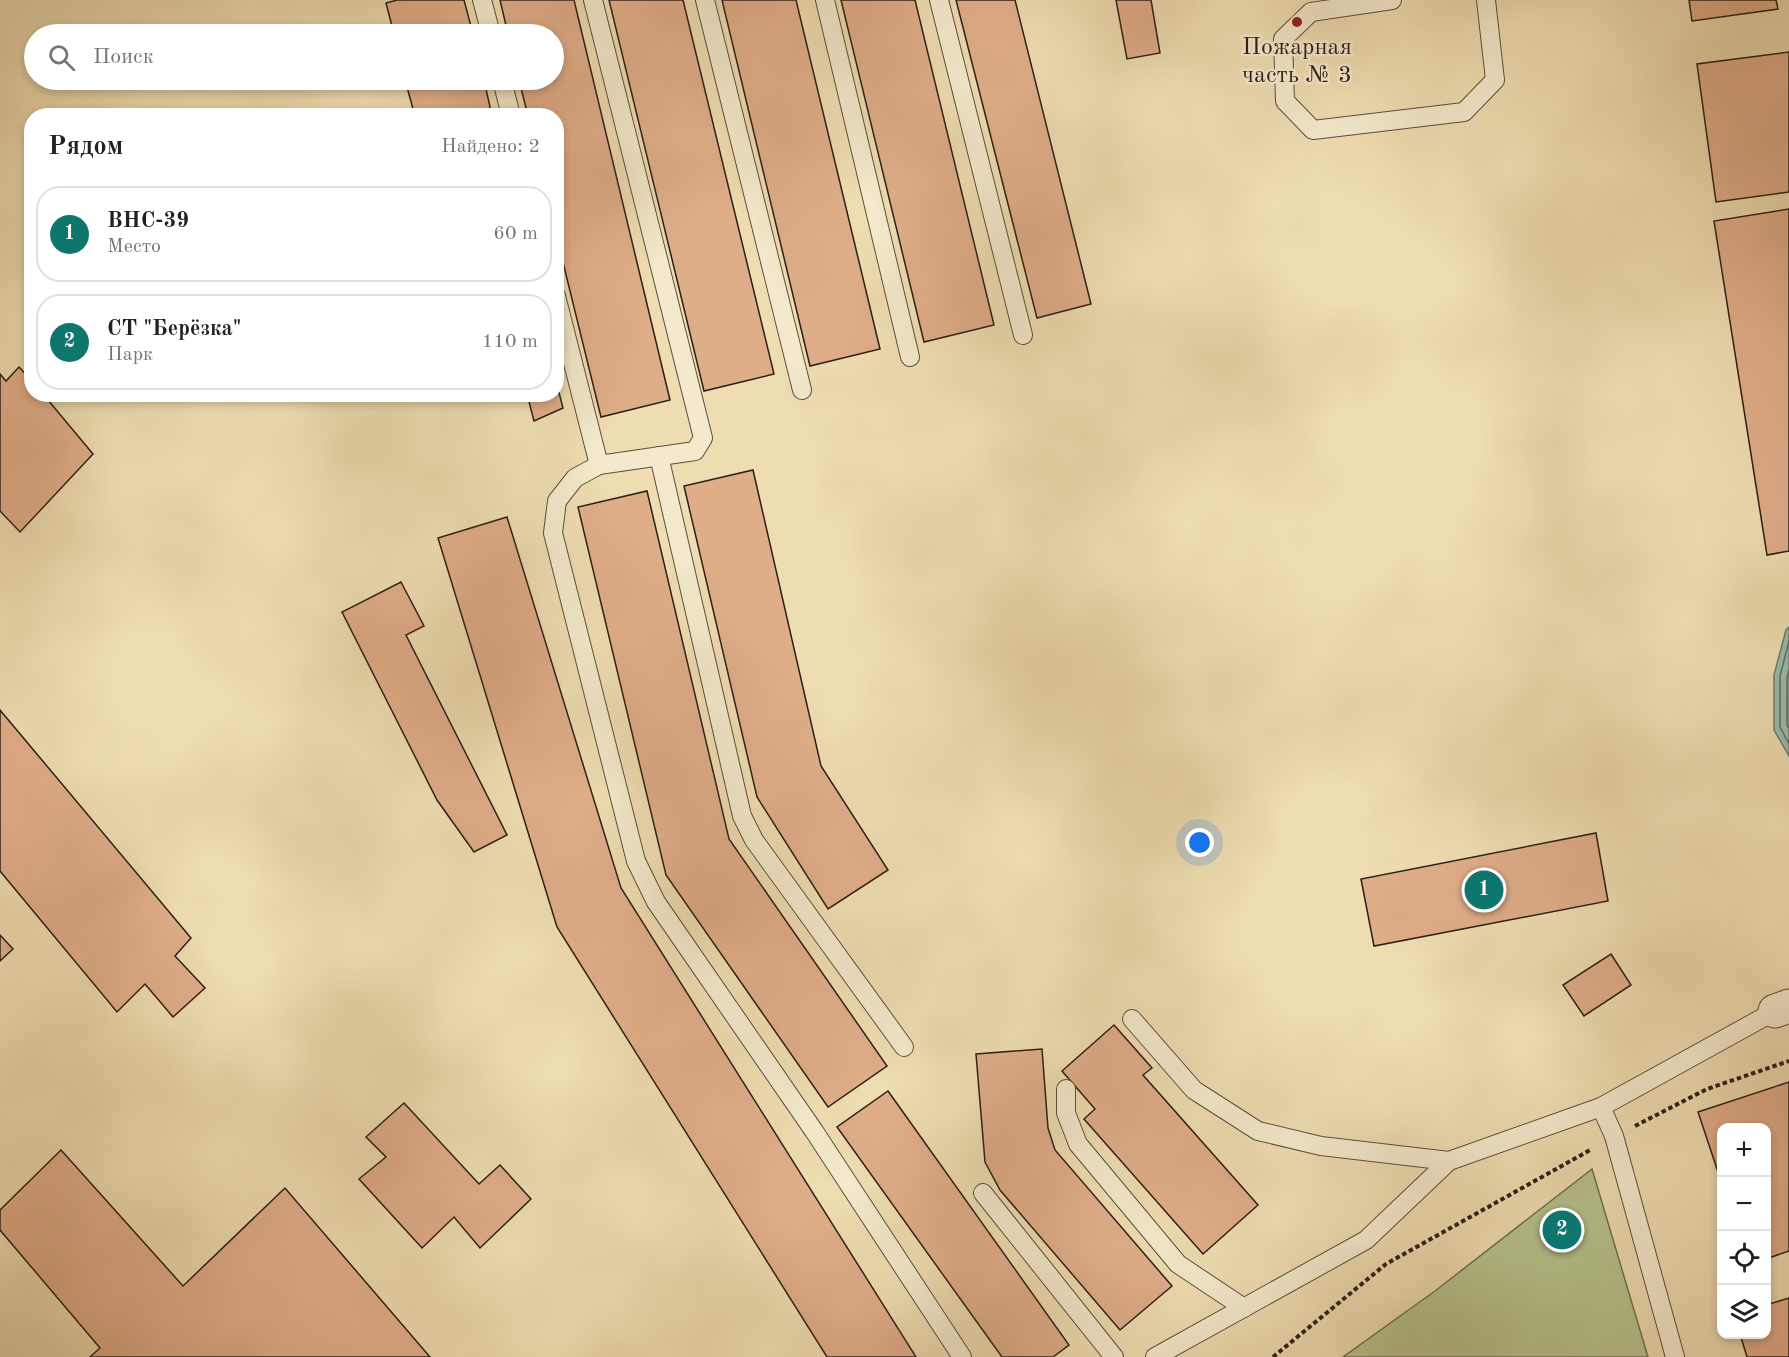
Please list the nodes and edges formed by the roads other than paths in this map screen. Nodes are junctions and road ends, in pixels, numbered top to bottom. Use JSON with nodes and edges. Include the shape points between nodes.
{"nodes":[{"id":1,"x":482,"y":0,"type":"edge"},
{"id":2,"x":593,"y":0,"type":"edge"},
{"id":3,"x":705,"y":0,"type":"edge"},
{"id":4,"x":825,"y":0,"type":"edge"},
{"id":5,"x":939,"y":0,"type":"edge"},
{"id":6,"x":1392,"y":0,"type":"edge"},
{"id":7,"x":1486,"y":0,"type":"edge"},
{"id":8,"x":488,"y":24,"type":"edge"},
{"id":9,"x":504,"y":90,"type":"edge"},
{"id":10,"x":509,"y":108,"type":"edge"},
{"id":11,"x":564,"y":327,"type":"edge"},
{"id":12,"x":1023,"y":335,"type":"dead end"},
{"id":13,"x":910,"y":357,"type":"dead end"},
{"id":14,"x":802,"y":390,"type":"dead end"},
{"id":15,"x":659,"y":456,"type":"junction"},
{"id":16,"x":599,"y":465,"type":"junction"},
{"id":17,"x":1782,"y":1008,"type":"edge"},
{"id":18,"x":1132,"y":1019,"type":"dead end"},
{"id":19,"x":904,"y":1047,"type":"dead end"},
{"id":20,"x":1066,"y":1089,"type":"dead end"},
{"id":21,"x":1601,"y":1107,"type":"junction"},
{"id":22,"x":1449,"y":1161,"type":"junction"},
{"id":23,"x":983,"y":1193,"type":"dead end"},
{"id":24,"x":1244,"y":1308,"type":"junction"},
{"id":25,"x":962,"y":1357,"type":"edge"},
{"id":26,"x":1114,"y":1357,"type":"edge"},
{"id":27,"x":1155,"y":1357,"type":"edge"},
{"id":28,"x":1675,"y":1357,"type":"edge"}],
"edges":[{"from":1,"to":8,"type":"lane"},
{"from":2,"to":15,"type":"lane","via":[[703,438],[695,451]]},
{"from":3,"to":14,"type":"lane"},
{"from":4,"to":13,"type":"lane"},
{"from":5,"to":12,"type":"lane"},
{"from":6,"to":7,"type":"lane","via":[[1311,12],[1283,39],[1285,101],[1314,130],[1464,112],[1495,80]]},
{"from":9,"to":10,"type":"lane"},
{"from":11,"to":16,"type":"lane"},
{"from":15,"to":16,"type":"lane"},
{"from":15,"to":19,"type":"lane","via":[[742,816],[754,840]]},
{"from":16,"to":25,"type":"lane","via":[[575,478],[557,501],[553,533],[636,861],[656,902],[814,1131]]},
{"from":17,"to":21,"type":"lane"},
{"from":18,"to":22,"type":"lane","via":[[1194,1090],[1257,1131],[1322,1146]]},
{"from":20,"to":24,"type":"lane","via":[[1066,1113],[1078,1144],[1178,1264]]},
{"from":21,"to":22,"type":"lane"},
{"from":21,"to":28,"type":"lane","via":[[1614,1136]]},
{"from":22,"to":24,"type":"lane","via":[[1366,1240]]},
{"from":23,"to":26,"type":"lane"},
{"from":24,"to":27,"type":"lane"}]}
